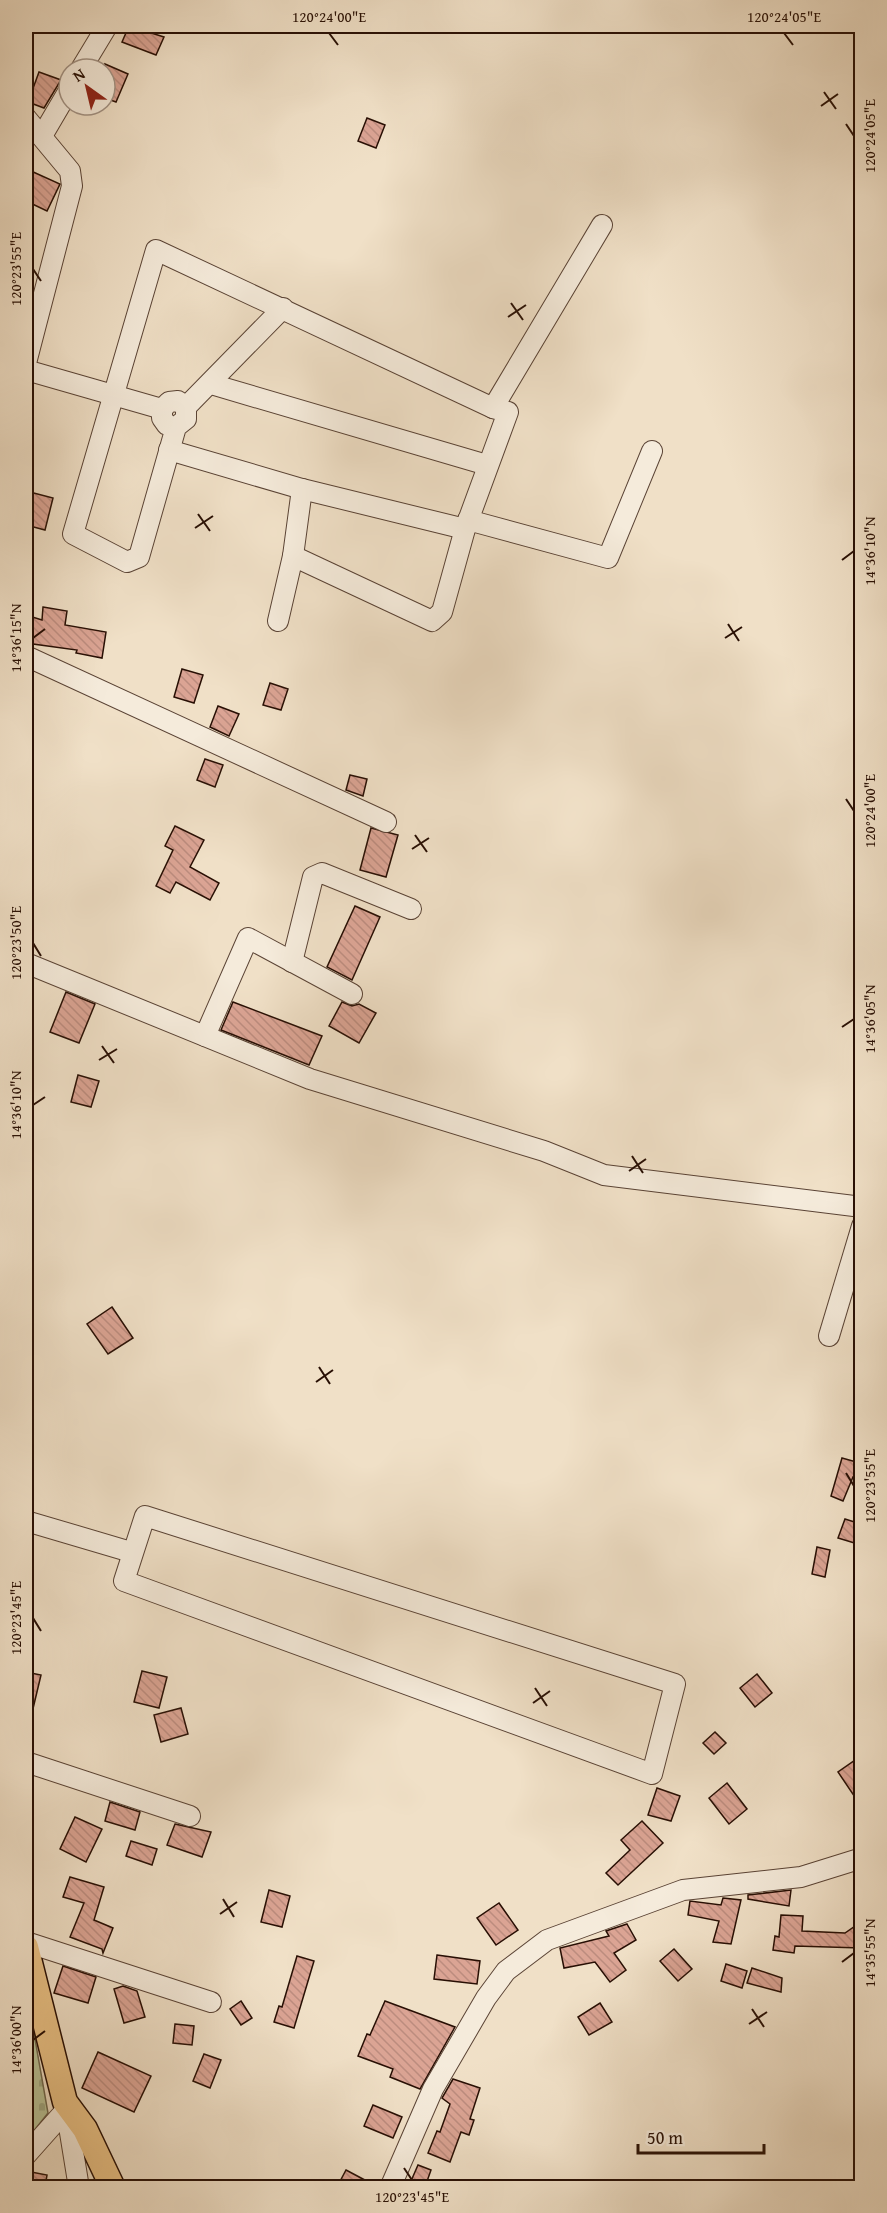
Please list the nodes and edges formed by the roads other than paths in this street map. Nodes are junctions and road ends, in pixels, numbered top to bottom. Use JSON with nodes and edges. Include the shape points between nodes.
{"nodes":[{"id":1,"x":107,"y":26,"type":"edge"},
{"id":2,"x":88,"y":57,"type":"edge"},
{"id":3,"x":57,"y":110,"type":"edge"},
{"id":4,"x":26,"y":118,"type":"edge"},
{"id":5,"x":42,"y":136,"type":"junction"},
{"id":6,"x":602,"y":225,"type":"dead end"},
{"id":7,"x":283,"y":308,"type":"junction"},
{"id":8,"x":26,"y":363,"type":"edge"},
{"id":9,"x":26,"y":370,"type":"edge"},
{"id":10,"x":211,"y":384,"type":"junction"},
{"id":11,"x":113,"y":394,"type":"junction"},
{"id":12,"x":186,"y":407,"type":"junction"},
{"id":13,"x":493,"y":408,"type":"junction"},
{"id":14,"x":162,"y":409,"type":"junction"},
{"id":15,"x":176,"y":426,"type":"junction"},
{"id":16,"x":169,"y":450,"type":"junction"},
{"id":17,"x":652,"y":451,"type":"dead end"},
{"id":18,"x":487,"y":465,"type":"junction"},
{"id":19,"x":302,"y":489,"type":"junction"},
{"id":20,"x":466,"y":524,"type":"junction"},
{"id":21,"x":293,"y":556,"type":"junction"},
{"id":22,"x":278,"y":621,"type":"dead end"},
{"id":23,"x":26,"y":656,"type":"edge"},
{"id":24,"x":386,"y":822,"type":"dead end"},
{"id":25,"x":411,"y":909,"type":"dead end"},
{"id":26,"x":292,"y":962,"type":"junction"},
{"id":27,"x":26,"y":963,"type":"edge"},
{"id":28,"x":352,"y":994,"type":"dead end"},
{"id":29,"x":205,"y":1036,"type":"junction"},
{"id":30,"x":861,"y":1207,"type":"edge"},
{"id":31,"x":861,"y":1226,"type":"edge"},
{"id":32,"x":829,"y":1336,"type":"dead end"},
{"id":33,"x":26,"y":1521,"type":"edge"},
{"id":34,"x":131,"y":1552,"type":"junction"},
{"id":35,"x":26,"y":1762,"type":"edge"},
{"id":36,"x":190,"y":1816,"type":"dead end"},
{"id":37,"x":861,"y":1858,"type":"edge"},
{"id":38,"x":26,"y":1942,"type":"edge"},
{"id":39,"x":26,"y":1947,"type":"edge"},
{"id":40,"x":211,"y":2002,"type":"dead end"},
{"id":41,"x":65,"y":2106,"type":"junction"},
{"id":42,"x":26,"y":2155,"type":"edge"},
{"id":43,"x":79,"y":2187,"type":"edge"},
{"id":44,"x":113,"y":2187,"type":"edge"},
{"id":45,"x":390,"y":2187,"type":"edge"}],
"edges":[{"from":1,"to":2,"type":"street"},
{"from":3,"to":5,"type":"street"},
{"from":4,"to":5,"type":"street"},
{"from":5,"to":8,"type":"street","via":[[70,171],[72,186]]},
{"from":6,"to":13,"type":"street"},
{"from":7,"to":10,"type":"street"},
{"from":7,"to":11,"type":"street","via":[[156,250]]},
{"from":7,"to":13,"type":"street"},
{"from":9,"to":11,"type":"street"},
{"from":10,"to":12,"type":"street"},
{"from":10,"to":18,"type":"street"},
{"from":11,"to":14,"type":"street"},
{"from":11,"to":16,"type":"street","via":[[73,534],[127,562],[139,557]]},
{"from":12,"to":14,"type":"street","via":[[178,401],[169,402]]},
{"from":12,"to":15,"type":"street","via":[[186,419]]},
{"from":13,"to":18,"type":"street","via":[[508,412]]},
{"from":14,"to":15,"type":"street","via":[[167,425]]},
{"from":15,"to":16,"type":"street"},
{"from":16,"to":19,"type":"street"},
{"from":17,"to":20,"type":"street","via":[[608,558]]},
{"from":18,"to":20,"type":"street"},
{"from":19,"to":20,"type":"street"},
{"from":19,"to":21,"type":"street"},
{"from":20,"to":21,"type":"street","via":[[442,612],[432,621]]},
{"from":21,"to":22,"type":"street"},
{"from":23,"to":24,"type":"street"},
{"from":25,"to":26,"type":"street","via":[[322,873],[313,877]]},
{"from":26,"to":28,"type":"street"},
{"from":26,"to":29,"type":"street","via":[[248,938]]},
{"from":27,"to":29,"type":"street"},
{"from":29,"to":30,"type":"street","via":[[310,1079],[544,1151],[604,1174]]},
{"from":31,"to":32,"type":"street"},
{"from":33,"to":34,"type":"street"},
{"from":34,"to":34,"type":"street","via":[[124,1581],[652,1774],[675,1684],[145,1516]]},
{"from":35,"to":36,"type":"street"},
{"from":37,"to":45,"type":"street","via":[[801,1876],[682,1890],[547,1940],[506,1971],[486,1998],[433,2089]]},
{"from":38,"to":40,"type":"street"},
{"from":39,"to":41,"type":"main road"},
{"from":41,"to":42,"type":"street"},
{"from":41,"to":43,"type":"street"},
{"from":41,"to":44,"type":"main road","via":[[85,2129]]}]}
